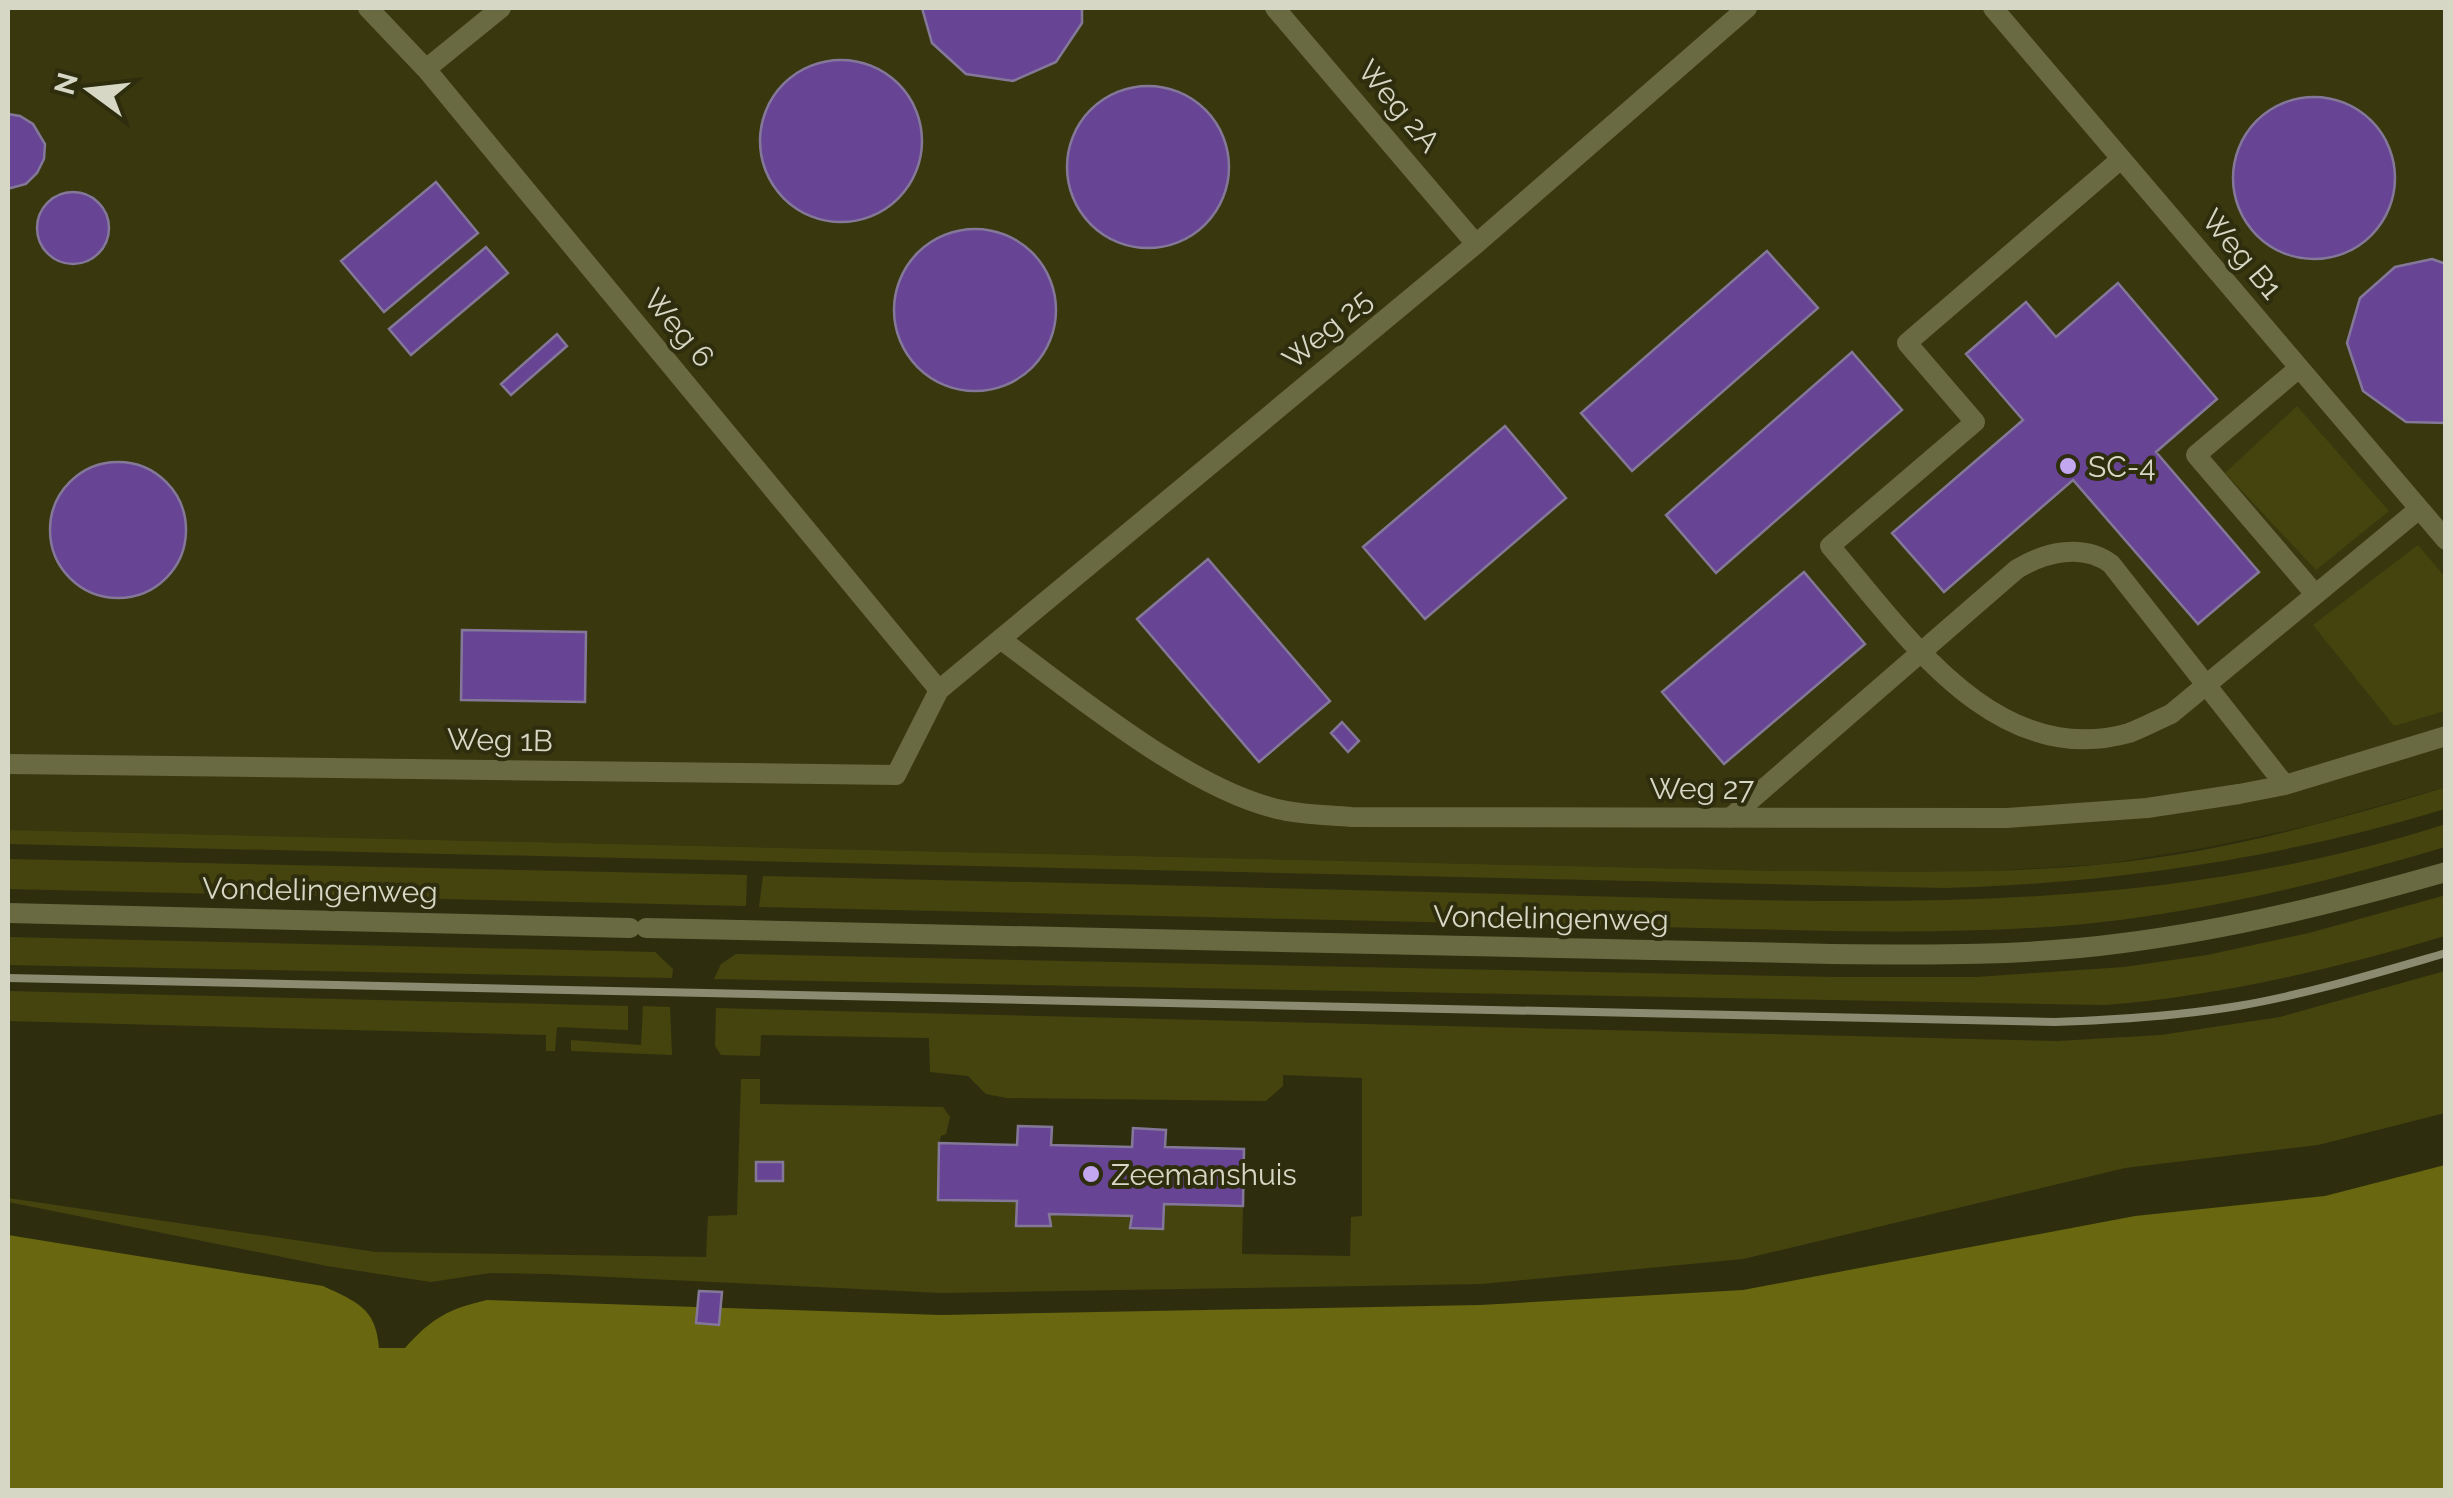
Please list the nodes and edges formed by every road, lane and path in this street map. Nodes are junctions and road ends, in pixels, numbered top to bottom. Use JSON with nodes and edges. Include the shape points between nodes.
{"nodes":[{"id":1,"x":368,"y":8,"type":"edge"},
{"id":2,"x":501,"y":8,"type":"edge"},
{"id":3,"x":1275,"y":8,"type":"edge"},
{"id":4,"x":1747,"y":8,"type":"edge"},
{"id":5,"x":1993,"y":8,"type":"edge"},
{"id":6,"x":426,"y":69,"type":"junction"},
{"id":7,"x":2122,"y":159,"type":"junction"},
{"id":8,"x":1476,"y":244,"type":"junction"},
{"id":9,"x":2299,"y":368,"type":"junction"},
{"id":10,"x":2419,"y":508,"type":"junction"},
{"id":11,"x":2446,"y":540,"type":"edge"},
{"id":12,"x":2315,"y":594,"type":"junction"},
{"id":13,"x":1000,"y":639,"type":"junction"},
{"id":14,"x":1922,"y":652,"type":"junction"},
{"id":15,"x":2204,"y":686,"type":"junction"},
{"id":16,"x":940,"y":690,"type":"junction"},
{"id":17,"x":2446,"y":736,"type":"edge"},
{"id":18,"x":8,"y":764,"type":"edge"},
{"id":19,"x":2284,"y":785,"type":"junction"},
{"id":20,"x":1730,"y":818,"type":"junction"},
{"id":21,"x":2446,"y":872,"type":"edge"},
{"id":22,"x":8,"y":913,"type":"edge"}],
"edges":[{"from":1,"to":6,"type":"street","name":"Weg 6"},
{"from":2,"to":6,"type":"street"},
{"from":3,"to":8,"type":"street","name":"Weg 2A"},
{"from":4,"to":8,"type":"street","name":"Weg 25"},
{"from":5,"to":7,"type":"street","name":"Weg B1"},
{"from":6,"to":16,"type":"street","name":"Weg 6"},
{"from":7,"to":9,"type":"street","name":"Weg B1"},
{"from":7,"to":14,"type":"street","via":[[1907,343],[1974,422],[1830,546]]},
{"from":8,"to":13,"type":"street","name":"Weg 25"},
{"from":9,"to":10,"type":"street","name":"Weg B1"},
{"from":9,"to":12,"type":"street","via":[[2196,456]]},
{"from":10,"to":11,"type":"street","name":"Weg B1"},
{"from":10,"to":12,"type":"street"},
{"from":12,"to":15,"type":"street"},
{"from":13,"to":16,"type":"street","name":"Weg 25"},
{"from":13,"to":20,"type":"street","name":"Weg 27","via":[[1185,768],[1230,793],[1282,810],[1351,817]]},
{"from":14,"to":15,"type":"street","via":[[1943,677],[2003,718],[2084,738],[2128,733],[2170,714]]},
{"from":14,"to":15,"type":"street","via":[[2016,569],[2049,554],[2082,552],[2111,564]]},
{"from":14,"to":20,"type":"street"},
{"from":15,"to":19,"type":"street"},
{"from":16,"to":18,"type":"street","name":"Weg 1B","via":[[896,775]]},
{"from":17,"to":19,"type":"street","name":"Weg 27"},
{"from":19,"to":20,"type":"street","name":"Weg 27","via":[[2147,808],[2007,818]]},
{"from":21,"to":22,"type":"street","name":"Vondelingenweg","via":[[2206,930],[2122,944],[1978,954]]}]}
